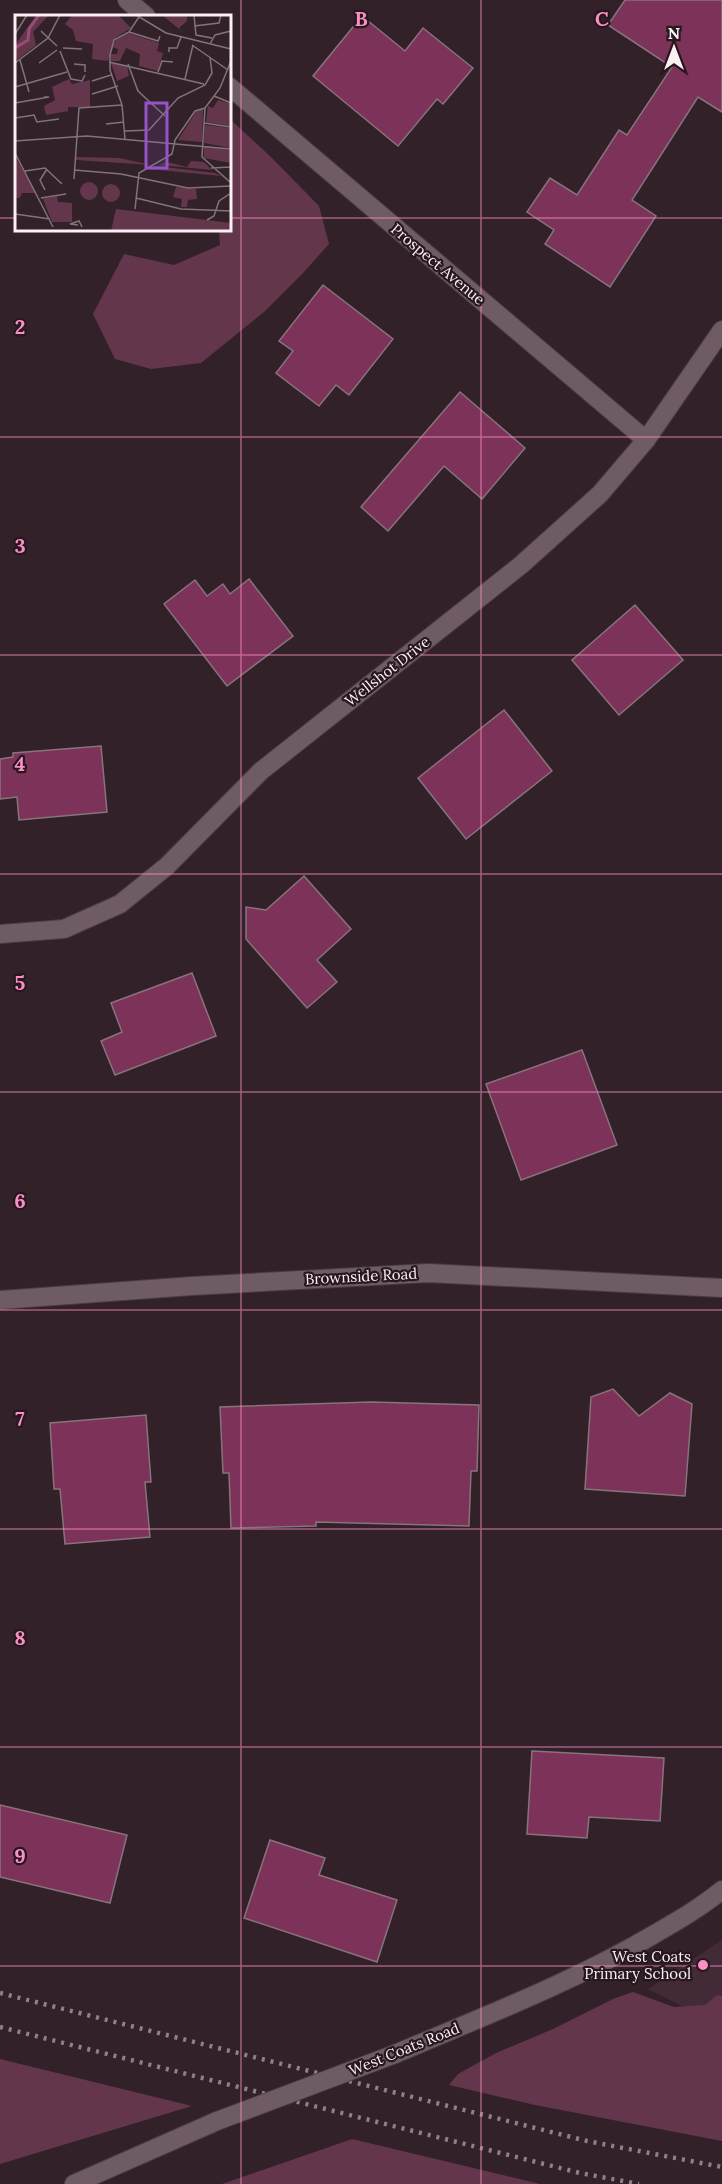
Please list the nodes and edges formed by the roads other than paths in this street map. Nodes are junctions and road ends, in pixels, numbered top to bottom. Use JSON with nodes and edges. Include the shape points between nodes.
{"nodes":[{"id":1,"x":127,"y":0,"type":"edge"},
{"id":2,"x":145,"y":15,"type":"edge"},
{"id":3,"x":231,"y":88,"type":"edge"},
{"id":4,"x":722,"y":330,"type":"edge"},
{"id":5,"x":646,"y":440,"type":"junction"},
{"id":6,"x":0,"y":934,"type":"edge"},
{"id":7,"x":722,"y":1288,"type":"edge"},
{"id":8,"x":0,"y":1300,"type":"edge"},
{"id":9,"x":722,"y":1890,"type":"edge"},
{"id":10,"x":74,"y":2184,"type":"edge"}],
"edges":[{"from":1,"to":2,"type":"street"},
{"from":3,"to":5,"type":"street","name":"Prospect Avenue"},
{"from":4,"to":5,"type":"street","name":"Wellshot Drive"},
{"from":5,"to":6,"type":"street","name":"Wellshot Drive","via":[[600,494],[521,565],[261,771],[167,866],[120,904],[64,929]]},
{"from":7,"to":8,"type":"street","name":"Brownside Road","via":[[428,1273]]},
{"from":9,"to":10,"type":"street","name":"West Coats Road","bridge":true,"via":[[703,1906],[607,1962],[551,1988],[395,2054],[217,2121]]}]}
